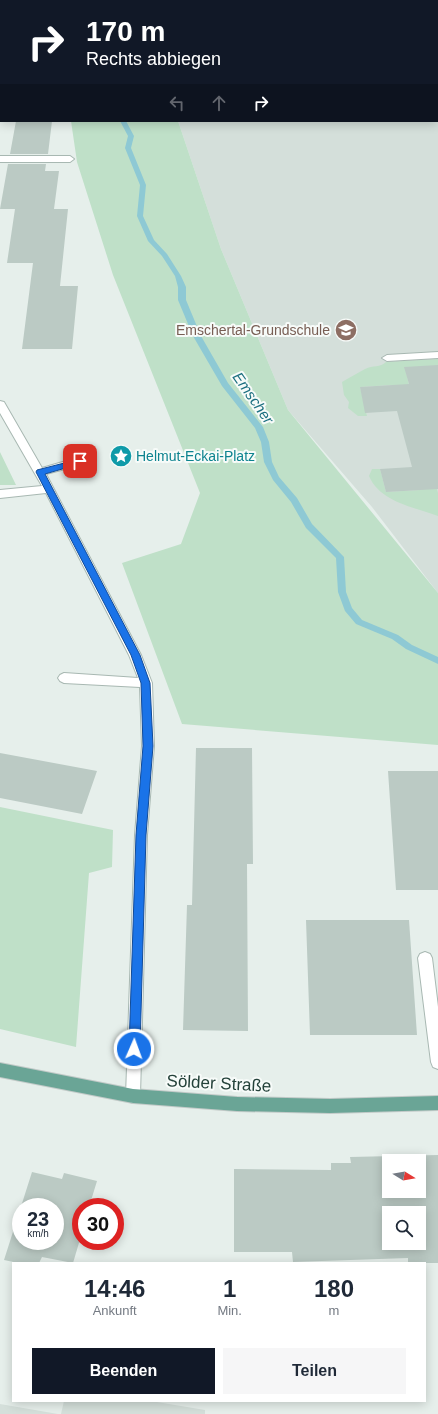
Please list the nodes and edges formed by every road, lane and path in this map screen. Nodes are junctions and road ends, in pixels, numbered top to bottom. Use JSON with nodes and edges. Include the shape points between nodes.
{"nodes":[{"id":1,"x":0,"y":159,"type":"edge"},
{"id":2,"x":70,"y":159,"type":"dead end"},
{"id":3,"x":438,"y":355,"type":"edge"},
{"id":4,"x":387,"y":358,"type":"dead end"},
{"id":5,"x":0,"y":404,"type":"edge"},
{"id":6,"x":80,"y":461,"type":"dead end"},
{"id":7,"x":40,"y":472,"type":"junction"},
{"id":8,"x":49,"y":489,"type":"junction"},
{"id":9,"x":0,"y":494,"type":"edge"},
{"id":10,"x":64,"y":678,"type":"dead end"},
{"id":11,"x":146,"y":683,"type":"junction"},
{"id":12,"x":425,"y":958,"type":"dead end"},
{"id":13,"x":438,"y":1062,"type":"edge"},
{"id":14,"x":0,"y":1070,"type":"edge"},
{"id":15,"x":133,"y":1096,"type":"junction"},
{"id":16,"x":438,"y":1103,"type":"edge"}],
"edges":[{"from":1,"to":2,"type":"street"},
{"from":3,"to":4,"type":"street"},
{"from":5,"to":7,"type":"street"},
{"from":6,"to":7,"type":"street"},
{"from":7,"to":8,"type":"street"},
{"from":8,"to":9,"type":"street"},
{"from":8,"to":11,"type":"street","via":[[136,655]]},
{"from":10,"to":11,"type":"street"},
{"from":11,"to":15,"type":"street","via":[[148,746],[141,835]]},
{"from":12,"to":13,"type":"street"},
{"from":14,"to":15,"type":"main road","name":"Sölder Straße"},
{"from":15,"to":16,"type":"main road","name":"Sölder Straße","via":[[237,1104],[330,1106]]}]}
